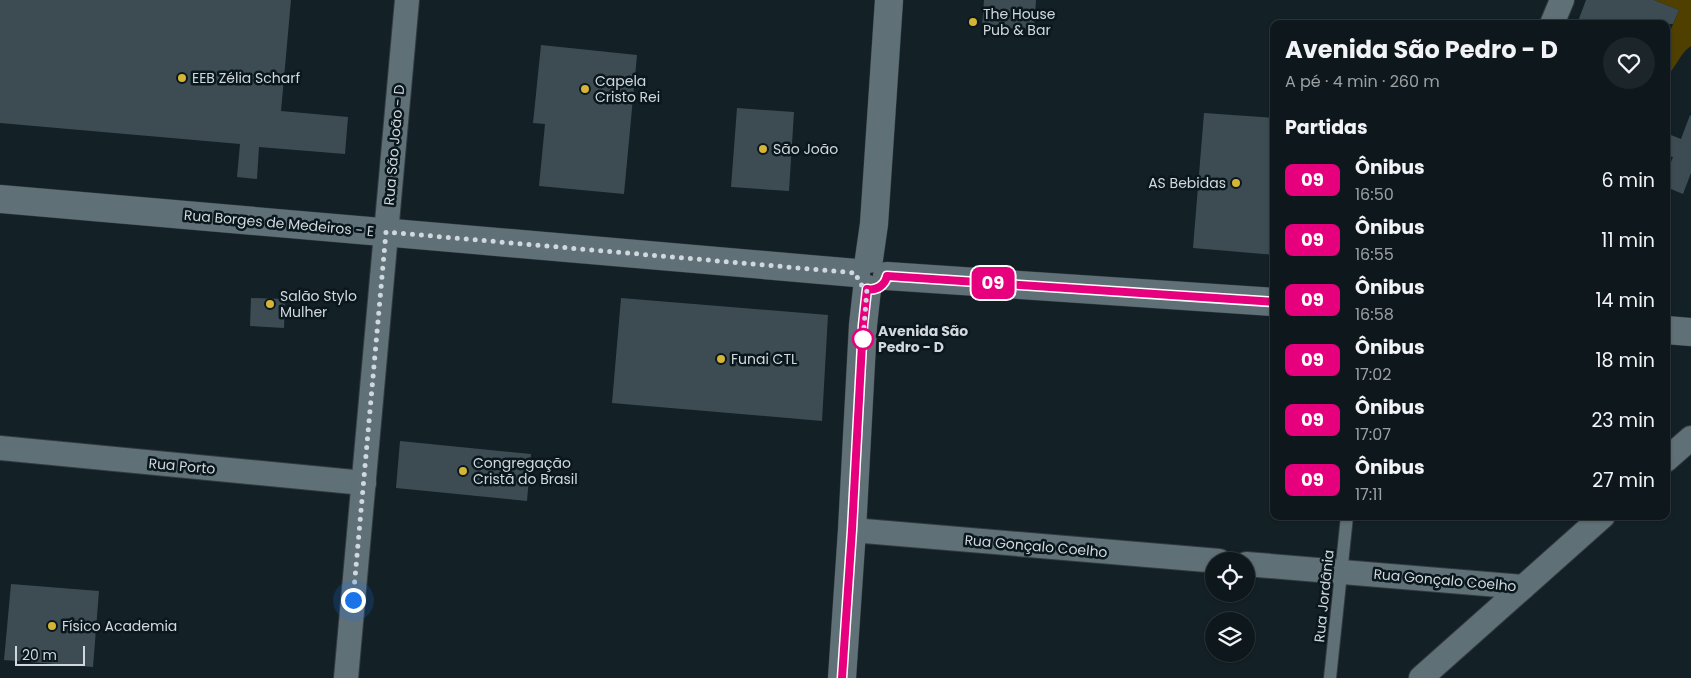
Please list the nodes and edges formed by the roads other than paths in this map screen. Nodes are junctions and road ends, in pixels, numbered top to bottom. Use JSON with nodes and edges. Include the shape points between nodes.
{"nodes":[{"id":1,"x":407,"y":0,"type":"edge"},
{"id":2,"x":889,"y":0,"type":"edge"},
{"id":3,"x":1562,"y":0,"type":"edge"},
{"id":4,"x":1554,"y":20,"type":"edge"},
{"id":5,"x":0,"y":199,"type":"edge"},
{"id":6,"x":386,"y":232,"type":"junction"},
{"id":7,"x":870,"y":274,"type":"junction"},
{"id":8,"x":1270,"y":302,"type":"edge"},
{"id":9,"x":1670,"y":330,"type":"edge"},
{"id":10,"x":1691,"y":332,"type":"edge"},
{"id":11,"x":1691,"y":438,"type":"edge"},
{"id":12,"x":0,"y":448,"type":"edge"},
{"id":13,"x":1670,"y":456,"type":"edge"},
{"id":14,"x":364,"y":483,"type":"junction"},
{"id":15,"x":1347,"y":520,"type":"edge"},
{"id":16,"x":1598,"y":520,"type":"edge"},
{"id":17,"x":852,"y":530,"type":"junction"},
{"id":18,"x":1205,"y":560,"type":"edge"},
{"id":19,"x":1255,"y":565,"type":"edge"},
{"id":20,"x":1342,"y":572,"type":"junction"},
{"id":21,"x":1523,"y":587,"type":"junction"},
{"id":22,"x":1427,"y":676,"type":"edge"},
{"id":23,"x":346,"y":678,"type":"edge"},
{"id":24,"x":842,"y":678,"type":"edge"},
{"id":25,"x":1330,"y":678,"type":"edge"}],
"edges":[{"from":1,"to":6,"type":"street","name":"Rua São João - D"},
{"from":2,"to":7,"type":"street"},
{"from":3,"to":4,"type":"street"},
{"from":5,"to":6,"type":"street","name":"Rua Borges de Medeiros - E"},
{"from":6,"to":7,"type":"street","name":"Rua Borges de Medeiros - E"},
{"from":6,"to":14,"type":"street","name":"Rua São João - D"},
{"from":7,"to":8,"type":"street","name":"Rua Borges de Medeiros - E"},
{"from":7,"to":17,"type":"street","via":[[863,325]]},
{"from":9,"to":10,"type":"street"},
{"from":11,"to":13,"type":"street"},
{"from":12,"to":14,"type":"street","name":"Rua Porto"},
{"from":14,"to":23,"type":"street","name":"Rua São João - D"},
{"from":15,"to":20,"type":"lane","name":"Rua Jordânia"},
{"from":16,"to":21,"type":"street"},
{"from":17,"to":18,"type":"street","name":"Rua Gonçalo Coelho"},
{"from":17,"to":24,"type":"street"},
{"from":19,"to":20,"type":"street","name":"Rua Gonçalo Coelho"},
{"from":20,"to":21,"type":"street","name":"Rua Gonçalo Coelho"},
{"from":20,"to":25,"type":"lane","name":"Rua Jordânia"},
{"from":21,"to":22,"type":"street"}]}
